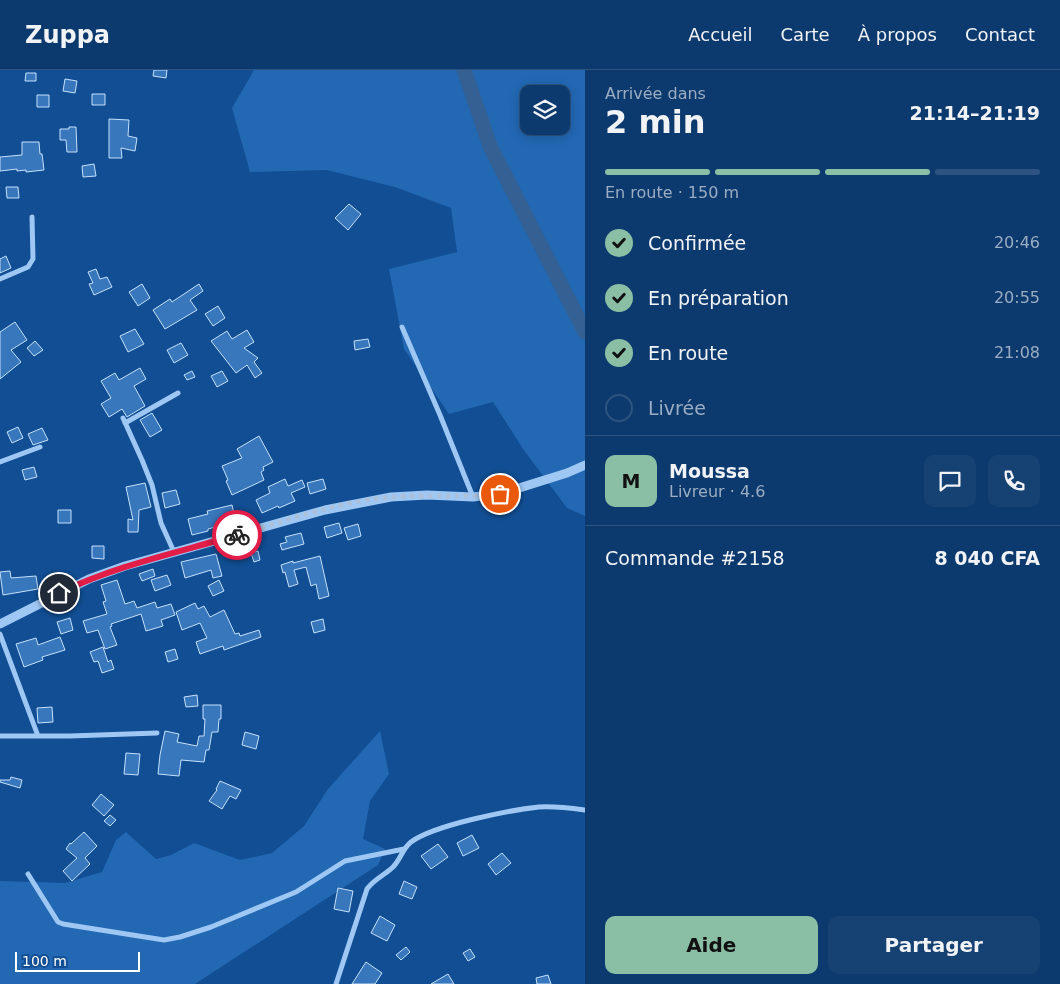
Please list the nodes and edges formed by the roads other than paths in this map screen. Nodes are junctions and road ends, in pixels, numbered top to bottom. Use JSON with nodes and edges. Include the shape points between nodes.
{"nodes":[{"id":1,"x":32,"y":217,"type":"dead end"},
{"id":2,"x":0,"y":279,"type":"edge"},
{"id":3,"x":402,"y":327,"type":"dead end"},
{"id":4,"x":178,"y":393,"type":"dead end"},
{"id":5,"x":40,"y":447,"type":"dead end"},
{"id":6,"x":0,"y":462,"type":"edge"},
{"id":7,"x":585,"y":465,"type":"edge"},
{"id":8,"x":473,"y":497,"type":"junction"},
{"id":9,"x":174,"y":552,"type":"junction"},
{"id":10,"x":0,"y":624,"type":"edge"},
{"id":11,"x":0,"y":634,"type":"edge"},
{"id":12,"x":157,"y":733,"type":"dead end"},
{"id":13,"x":0,"y":736,"type":"edge"},
{"id":14,"x":38,"y":736,"type":"junction"},
{"id":15,"x":585,"y":810,"type":"edge"},
{"id":16,"x":404,"y":849,"type":"junction"},
{"id":17,"x":28,"y":874,"type":"dead end"},
{"id":18,"x":336,"y":984,"type":"edge"}],
"edges":[{"from":1,"to":2,"type":"street","via":[[33,259],[28,266]]},
{"from":3,"to":8,"type":"street"},
{"from":4,"to":9,"type":"street","via":[[124,420],[152,485],[161,523]]},
{"from":5,"to":6,"type":"street"},
{"from":7,"to":8,"type":"street","via":[[500,494]]},
{"from":8,"to":9,"type":"street","via":[[427,495],[360,502]]},
{"from":9,"to":10,"type":"street","via":[[89,578]]},
{"from":11,"to":14,"type":"street"},
{"from":12,"to":14,"type":"street"},
{"from":13,"to":14,"type":"street"},
{"from":15,"to":16,"type":"street","via":[[539,807],[492,815],[435,830]]},
{"from":16,"to":17,"type":"street","via":[[345,861],[296,892],[211,927],[164,940],[58,922]]},
{"from":16,"to":18,"type":"street","via":[[394,866],[367,889]]}]}
